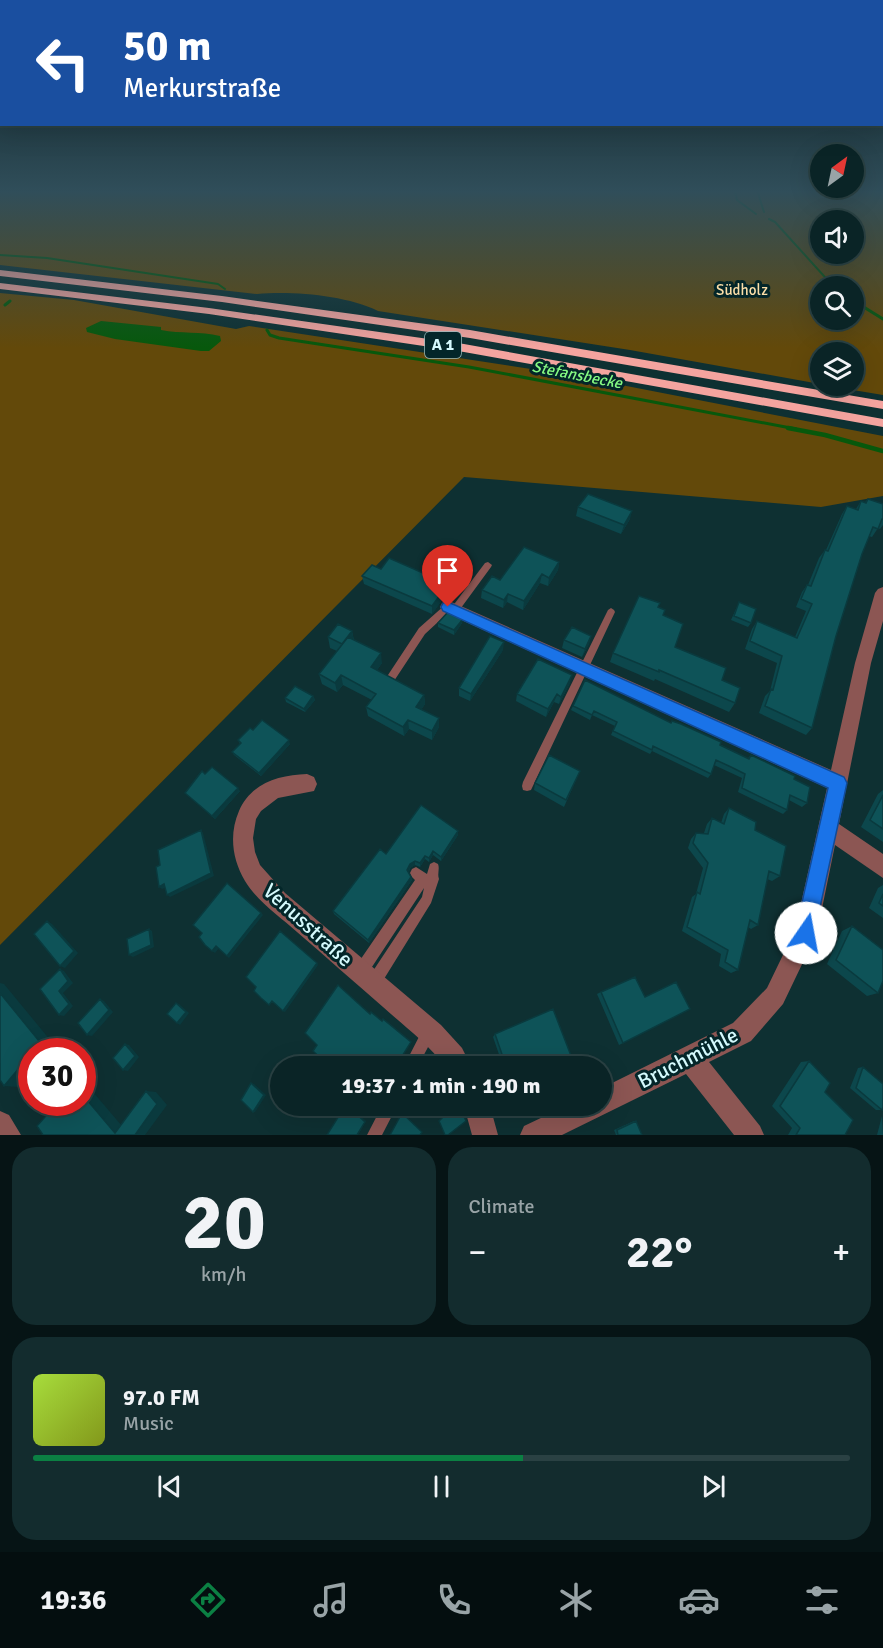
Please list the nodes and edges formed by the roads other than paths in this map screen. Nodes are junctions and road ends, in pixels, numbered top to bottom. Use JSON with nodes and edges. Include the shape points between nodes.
{"nodes":[{"id":1,"x":0,"y":273,"type":"edge"},
{"id":2,"x":0,"y":286,"type":"edge"},
{"id":3,"x":883,"y":405,"type":"edge"},
{"id":4,"x":883,"y":423,"type":"edge"},
{"id":5,"x":488,"y":565,"type":"dead end"},
{"id":6,"x":883,"y":593,"type":"edge"},
{"id":7,"x":451,"y":609,"type":"junction"},
{"id":8,"x":611,"y":612,"type":"dead end"},
{"id":9,"x":875,"y":646,"type":"edge"},
{"id":10,"x":584,"y":669,"type":"junction"},
{"id":11,"x":391,"y":678,"type":"edge"},
{"id":12,"x":838,"y":783,"type":"junction"},
{"id":13,"x":307,"y":784,"type":"dead end"},
{"id":14,"x":527,"y":786,"type":"dead end"},
{"id":15,"x":828,"y":828,"type":"junction"},
{"id":16,"x":883,"y":867,"type":"edge"},
{"id":17,"x":427,"y":875,"type":"dead end"},
{"id":18,"x":367,"y":977,"type":"junction"},
{"id":19,"x":429,"y":1031,"type":"junction"},
{"id":20,"x":416,"y":1056,"type":"edge"},
{"id":21,"x":454,"y":1056,"type":"edge"},
{"id":22,"x":690,"y":1059,"type":"junction"},
{"id":23,"x":612,"y":1097,"type":"edge"},
{"id":24,"x":384,"y":1116,"type":"edge"},
{"id":25,"x":480,"y":1116,"type":"edge"},
{"id":26,"x":573,"y":1116,"type":"edge"},
{"id":27,"x":0,"y":1124,"type":"edge"},
{"id":28,"x":8,"y":1135,"type":"edge"},
{"id":29,"x":374,"y":1135,"type":"edge"},
{"id":30,"x":485,"y":1135,"type":"edge"},
{"id":31,"x":532,"y":1135,"type":"edge"},
{"id":32,"x":751,"y":1135,"type":"edge"}],
"edges":[{"from":1,"to":3,"type":"highway","number":"A 1","via":[[222,298],[446,330]]},
{"from":2,"to":4,"type":"highway","number":"A 1","via":[[464,348]]},
{"from":5,"to":7,"type":"lane"},
{"from":6,"to":9,"type":"street","name":"Bruchmühle"},
{"from":7,"to":10,"type":"street"},
{"from":7,"to":11,"type":"lane","via":[[422,631]]},
{"from":8,"to":10,"type":"lane"},
{"from":9,"to":12,"type":"street","name":"Bruchmühle"},
{"from":10,"to":12,"type":"street"},
{"from":10,"to":14,"type":"lane"},
{"from":12,"to":15,"type":"street","name":"Bruchmühle"},
{"from":13,"to":18,"type":"street","name":"Venusstraße","via":[[289,784],[261,795],[245,820],[246,858],[268,891]]},
{"from":15,"to":16,"type":"street"},
{"from":15,"to":22,"type":"street","name":"Bruchmühle","via":[[806,933],[775,996],[742,1032]]},
{"from":17,"to":18,"type":"lane","via":[[428,899]]},
{"from":18,"to":19,"type":"street","name":"Venusstraße"},
{"from":19,"to":20,"type":"lane"},
{"from":19,"to":21,"type":"street","name":"Venusstraße"},
{"from":22,"to":23,"type":"street","name":"Bruchmühle"},
{"from":22,"to":32,"type":"street"},
{"from":24,"to":29,"type":"lane"},
{"from":25,"to":30,"type":"street"},
{"from":26,"to":31,"type":"street"},
{"from":27,"to":28,"type":"street"}]}
